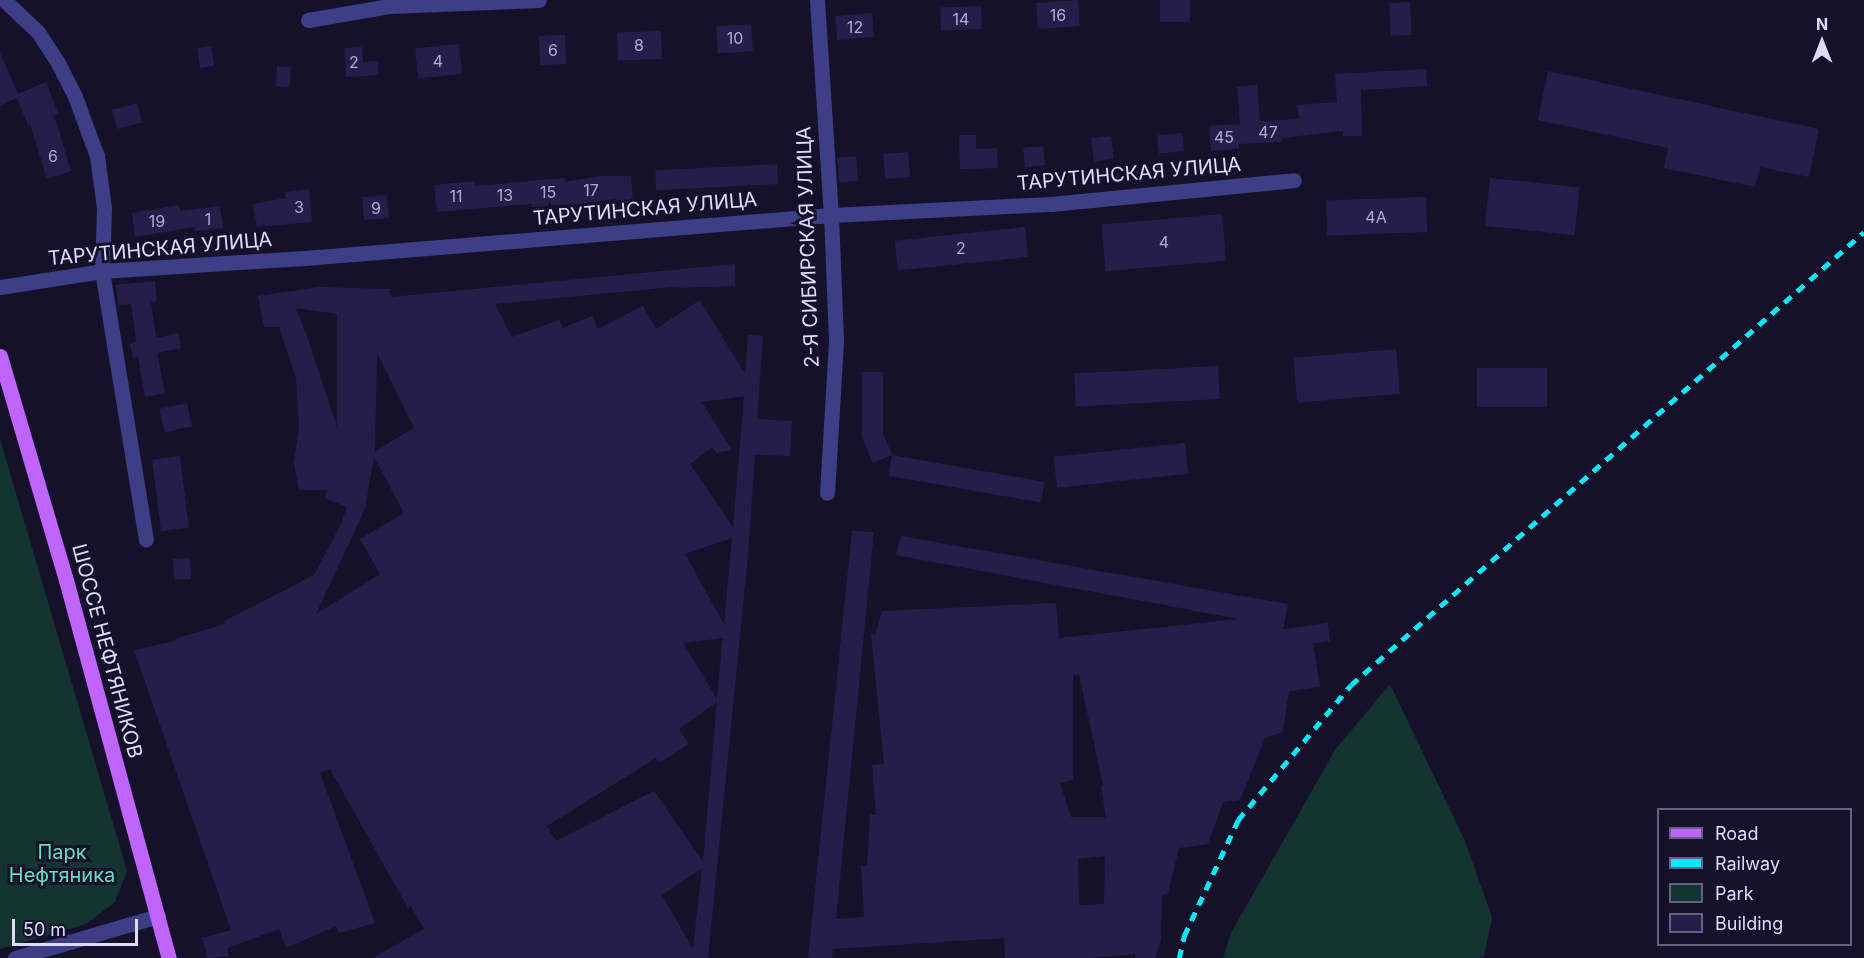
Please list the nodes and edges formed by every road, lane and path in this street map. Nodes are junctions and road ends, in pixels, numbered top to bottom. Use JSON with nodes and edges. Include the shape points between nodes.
{"nodes":[{"id":1,"x":4,"y":0,"type":"edge"},
{"id":2,"x":539,"y":0,"type":"edge"},
{"id":3,"x":817,"y":0,"type":"edge"},
{"id":4,"x":308,"y":20,"type":"dead end"},
{"id":5,"x":1294,"y":180,"type":"dead end"},
{"id":6,"x":831,"y":215,"type":"junction"},
{"id":7,"x":102,"y":271,"type":"junction"},
{"id":8,"x":0,"y":287,"type":"edge"},
{"id":9,"x":0,"y":356,"type":"edge"},
{"id":10,"x":827,"y":493,"type":"dead end"},
{"id":11,"x":146,"y":539,"type":"dead end"},
{"id":12,"x":158,"y":916,"type":"junction"},
{"id":13,"x":15,"y":958,"type":"edge"},
{"id":14,"x":169,"y":958,"type":"edge"}],
"edges":[{"from":1,"to":7,"type":"street","via":[[38,32],[58,63],[97,156],[104,208]]},
{"from":2,"to":4,"type":"street","via":[[389,6]]},
{"from":3,"to":6,"type":"street","name":"2-Я СИБИРСКАЯ УЛИЦА"},
{"from":5,"to":6,"type":"street","name":"ТАРУТИНСКАЯ УЛИЦА","via":[[1051,204]]},
{"from":6,"to":7,"type":"street","name":"ТАРУТИНСКАЯ УЛИЦА"},
{"from":6,"to":10,"type":"street","name":"2-Я СИБИРСКАЯ УЛИЦА","via":[[836,342]]},
{"from":7,"to":8,"type":"street","name":"ТАРУТИНСКАЯ УЛИЦА"},
{"from":7,"to":11,"type":"street"},
{"from":9,"to":12,"type":"main road","name":"ШОССЕ НЕФТЯНИКОВ"},
{"from":12,"to":13,"type":"street"},
{"from":12,"to":14,"type":"main road","name":"ШОССЕ НЕФТЯНИКОВ"}]}
